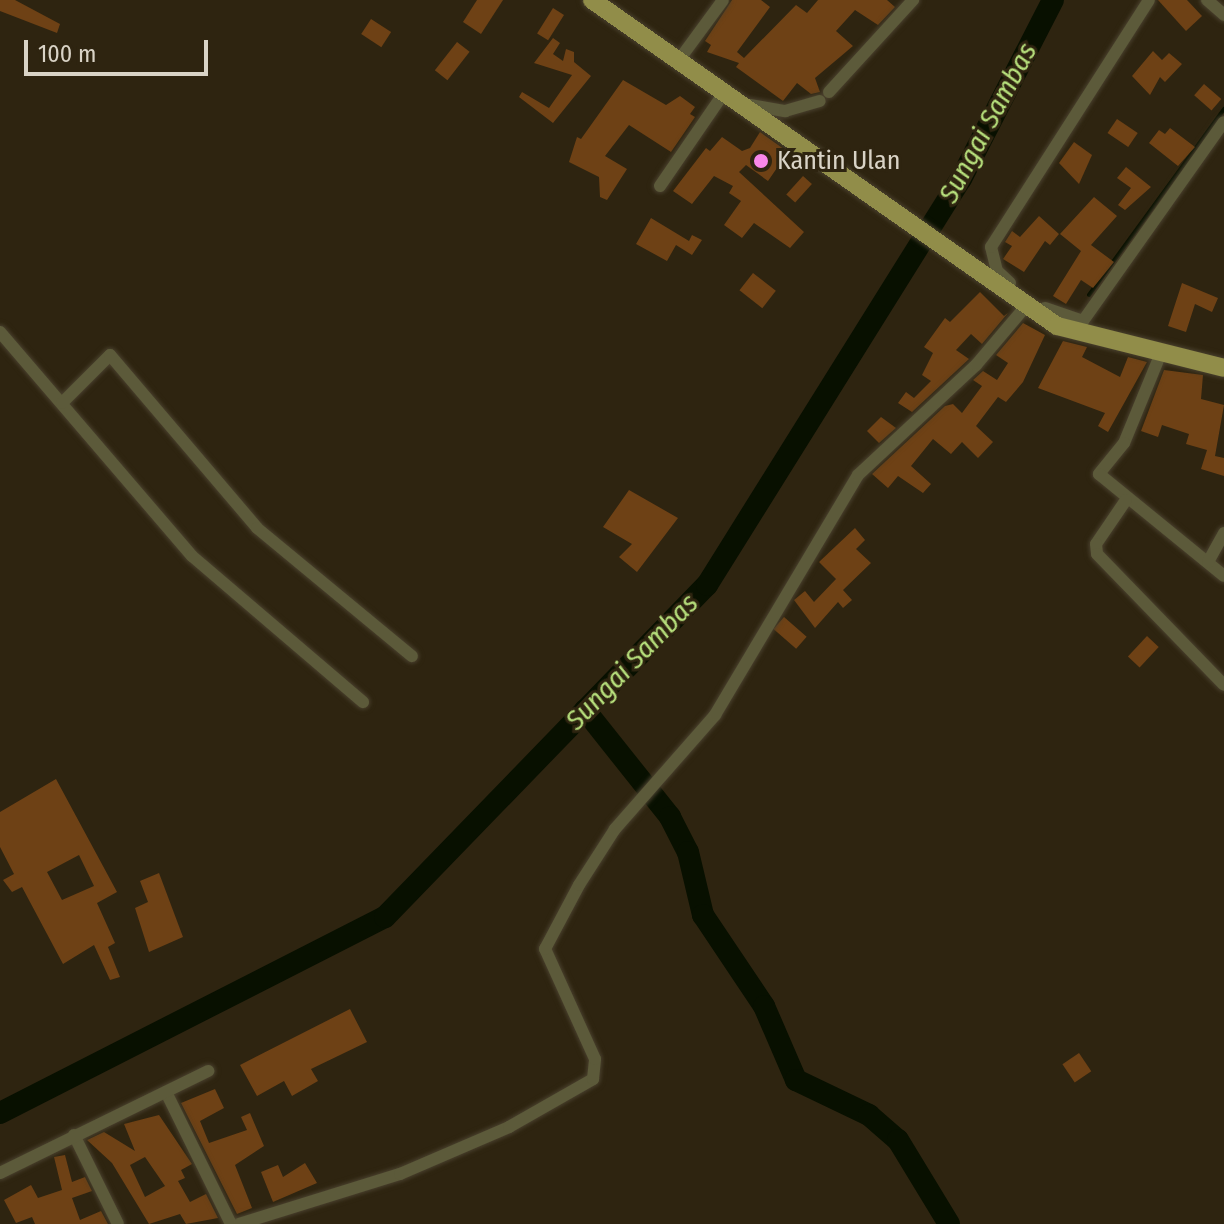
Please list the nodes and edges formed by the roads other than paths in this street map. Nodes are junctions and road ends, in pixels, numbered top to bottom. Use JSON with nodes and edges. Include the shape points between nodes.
{"nodes":[{"id":1,"x":592,"y":0,"type":"edge"},
{"id":2,"x":723,"y":0,"type":"edge"},
{"id":3,"x":913,"y":0,"type":"edge"},
{"id":4,"x":1149,"y":0,"type":"edge"},
{"id":5,"x":1207,"y":0,"type":"edge"},
{"id":6,"x":1224,"y":15,"type":"edge"},
{"id":7,"x":679,"y":60,"type":"junction"},
{"id":8,"x":730,"y":97,"type":"junction"},
{"id":9,"x":1224,"y":122,"type":"edge"},
{"id":10,"x":660,"y":186,"type":"dead end"},
{"id":11,"x":1026,"y":306,"type":"junction"},
{"id":12,"x":1079,"y":326,"type":"junction"},
{"id":13,"x":0,"y":332,"type":"edge"},
{"id":14,"x":1161,"y":353,"type":"junction"},
{"id":15,"x":1224,"y":368,"type":"edge"},
{"id":16,"x":62,"y":403,"type":"junction"},
{"id":17,"x":1126,"y":500,"type":"junction"},
{"id":18,"x":1224,"y":533,"type":"edge"},
{"id":19,"x":1208,"y":562,"type":"junction"},
{"id":20,"x":1224,"y":576,"type":"edge"},
{"id":21,"x":412,"y":656,"type":"dead end"},
{"id":22,"x":1224,"y":685,"type":"edge"},
{"id":23,"x":363,"y":702,"type":"dead end"},
{"id":24,"x":208,"y":1071,"type":"dead end"},
{"id":25,"x":166,"y":1092,"type":"junction"},
{"id":26,"x":74,"y":1135,"type":"junction"},
{"id":27,"x":0,"y":1173,"type":"edge"},
{"id":28,"x":118,"y":1224,"type":"edge"},
{"id":29,"x":231,"y":1224,"type":"edge"},
{"id":30,"x":239,"y":1224,"type":"edge"}],
"edges":[{"from":1,"to":7,"type":"main road"},
{"from":2,"to":7,"type":"street"},
{"from":3,"to":8,"type":"street","via":[[824,96],[785,111]]},
{"from":4,"to":12,"type":"street","via":[[991,247],[1001,277]]},
{"from":5,"to":6,"type":"street"},
{"from":7,"to":8,"type":"main road"},
{"from":8,"to":10,"type":"street"},
{"from":8,"to":11,"type":"main road"},
{"from":9,"to":12,"type":"street"},
{"from":11,"to":12,"type":"main road"},
{"from":11,"to":30,"type":"street","via":[[976,365],[863,468],[743,674],[596,856],[545,949],[595,1059],[593,1079],[509,1127],[400,1174]]},
{"from":12,"to":14,"type":"main road"},
{"from":13,"to":16,"type":"street"},
{"from":14,"to":15,"type":"main road"},
{"from":14,"to":17,"type":"street","via":[[1124,443],[1099,470]]},
{"from":16,"to":21,"type":"street","via":[[110,355],[257,528]]},
{"from":16,"to":23,"type":"street","via":[[192,556]]},
{"from":17,"to":19,"type":"street"},
{"from":17,"to":22,"type":"street","via":[[1096,544],[1097,554]]},
{"from":18,"to":19,"type":"street"},
{"from":19,"to":20,"type":"street"},
{"from":24,"to":25,"type":"street"},
{"from":25,"to":26,"type":"street"},
{"from":25,"to":29,"type":"street"},
{"from":26,"to":27,"type":"street"},
{"from":26,"to":28,"type":"street"}]}
